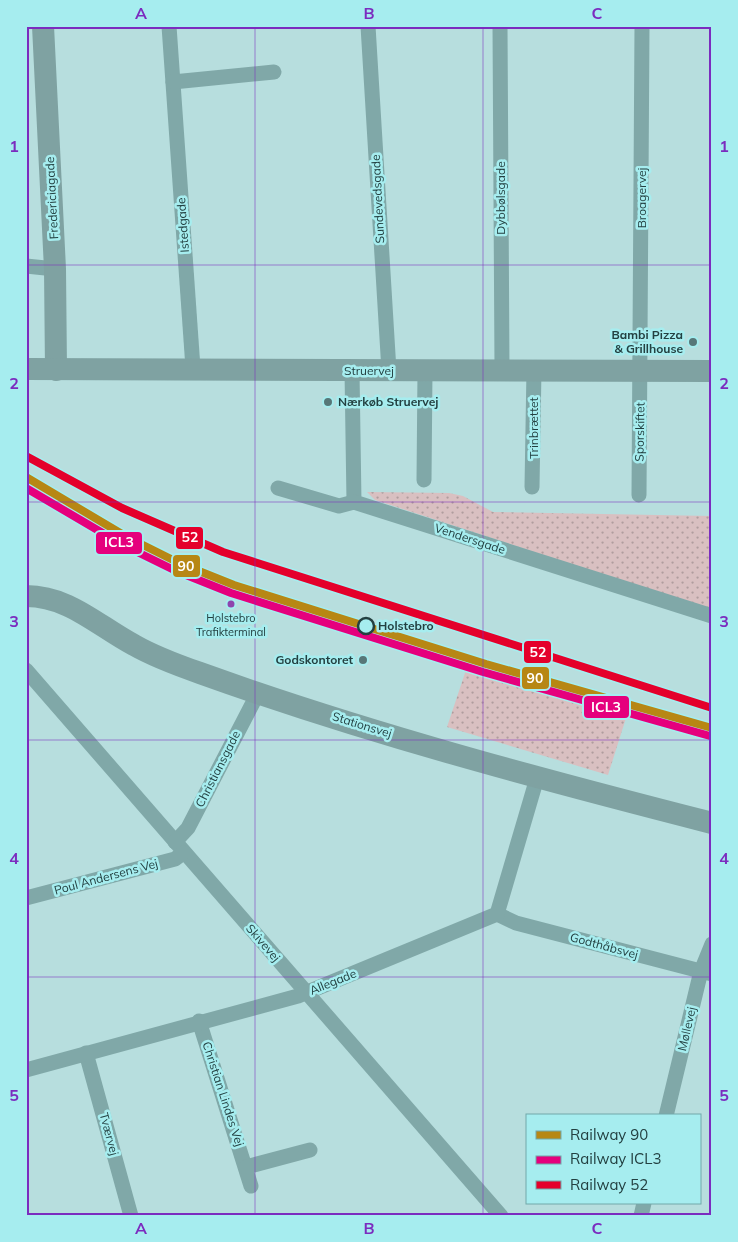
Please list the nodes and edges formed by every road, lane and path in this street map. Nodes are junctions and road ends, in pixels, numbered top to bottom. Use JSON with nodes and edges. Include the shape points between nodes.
{"nodes":[{"id":1,"x":43,"y":26,"type":"edge"},
{"id":2,"x":169,"y":26,"type":"edge"},
{"id":3,"x":368,"y":26,"type":"edge"},
{"id":4,"x":500,"y":26,"type":"edge"},
{"id":5,"x":642,"y":26,"type":"edge"},
{"id":6,"x":274,"y":72,"type":"dead end"},
{"id":7,"x":173,"y":82,"type":"junction"},
{"id":8,"x":26,"y":266,"type":"edge"},
{"id":9,"x":55,"y":269,"type":"junction"},
{"id":10,"x":193,"y":368,"type":"junction"},
{"id":11,"x":502,"y":369,"type":"junction"},
{"id":12,"x":534,"y":369,"type":"junction"},
{"id":13,"x":26,"y":370,"type":"edge"},
{"id":14,"x":56,"y":370,"type":"junction"},
{"id":15,"x":425,"y":370,"type":"junction"},
{"id":16,"x":641,"y":370,"type":"junction"},
{"id":17,"x":352,"y":371,"type":"junction"},
{"id":18,"x":389,"y":371,"type":"junction"},
{"id":19,"x":712,"y":371,"type":"edge"},
{"id":20,"x":424,"y":480,"type":"dead end"},
{"id":21,"x":532,"y":487,"type":"dead end"},
{"id":22,"x":278,"y":488,"type":"dead end"},
{"id":23,"x":639,"y":495,"type":"dead end"},
{"id":24,"x":354,"y":502,"type":"junction"},
{"id":25,"x":26,"y":596,"type":"edge"},
{"id":26,"x":712,"y":616,"type":"edge"},
{"id":27,"x":26,"y":670,"type":"edge"},
{"id":28,"x":258,"y":693,"type":"junction"},
{"id":29,"x":537,"y":778,"type":"junction"},
{"id":30,"x":712,"y":823,"type":"edge"},
{"id":31,"x":179,"y":847,"type":"junction"},
{"id":32,"x":26,"y":898,"type":"edge"},
{"id":33,"x":498,"y":914,"type":"junction"},
{"id":34,"x":712,"y":944,"type":"edge"},
{"id":35,"x":706,"y":973,"type":"edge"},
{"id":36,"x":306,"y":992,"type":"junction"},
{"id":37,"x":199,"y":1021,"type":"junction"},
{"id":38,"x":86,"y":1053,"type":"junction"},
{"id":39,"x":26,"y":1070,"type":"edge"},
{"id":40,"x":667,"y":1114,"type":"edge"},
{"id":41,"x":310,"y":1150,"type":"dead end"},
{"id":42,"x":246,"y":1167,"type":"junction"},
{"id":43,"x":251,"y":1186,"type":"dead end"},
{"id":44,"x":131,"y":1216,"type":"edge"},
{"id":45,"x":500,"y":1216,"type":"edge"}],
"edges":[{"from":1,"to":9,"type":"street","name":"Fredericiagade"},
{"from":2,"to":7,"type":"street","name":"Istedgade"},
{"from":3,"to":18,"type":"street","name":"Sundevedsgade"},
{"from":4,"to":11,"type":"street","name":"Dybbølsgade"},
{"from":5,"to":16,"type":"street","name":"Broagervej"},
{"from":6,"to":7,"type":"street"},
{"from":7,"to":10,"type":"street","name":"Istedgade"},
{"from":8,"to":9,"type":"street"},
{"from":9,"to":14,"type":"street","name":"Fredericiagade"},
{"from":10,"to":14,"type":"street","name":"Struervej"},
{"from":10,"to":17,"type":"street","name":"Struervej"},
{"from":11,"to":12,"type":"street","name":"Struervej"},
{"from":11,"to":15,"type":"street","name":"Struervej"},
{"from":12,"to":16,"type":"street","name":"Struervej"},
{"from":12,"to":21,"type":"street","name":"Trinbrættet"},
{"from":13,"to":14,"type":"street","name":"Struervej"},
{"from":15,"to":18,"type":"street","name":"Struervej"},
{"from":15,"to":20,"type":"street"},
{"from":16,"to":19,"type":"street","name":"Struervej"},
{"from":16,"to":23,"type":"street","name":"Sporskiftet"},
{"from":17,"to":18,"type":"street","name":"Struervej"},
{"from":17,"to":24,"type":"street"},
{"from":22,"to":24,"type":"street","via":[[339,506]]},
{"from":24,"to":26,"type":"street","name":"Vendersgade"},
{"from":25,"to":28,"type":"street","name":"Stationsvej","via":[[70,604],[106,629],[163,660]]},
{"from":27,"to":31,"type":"street","name":"Skivevej"},
{"from":28,"to":29,"type":"street","name":"Stationsvej"},
{"from":28,"to":31,"type":"street","name":"Christiansgade"},
{"from":29,"to":30,"type":"street","name":"Stationsvej"},
{"from":29,"to":33,"type":"street"},
{"from":31,"to":32,"type":"street","name":"Poul Andersens Vej","via":[[175,859]]},
{"from":31,"to":36,"type":"street","name":"Skivevej"},
{"from":33,"to":35,"type":"street","name":"Godthåbsvej","via":[[516,923]]},
{"from":33,"to":36,"type":"street","name":"Allegade"},
{"from":34,"to":35,"type":"street","name":"Møllevej"},
{"from":35,"to":40,"type":"street","name":"Møllevej"},
{"from":36,"to":37,"type":"street","name":"Allegade"},
{"from":36,"to":45,"type":"street","name":"Skivevej"},
{"from":37,"to":38,"type":"street","name":"Allegade"},
{"from":37,"to":42,"type":"street","name":"Christian Lindes Vej"},
{"from":38,"to":39,"type":"street","name":"Allegade"},
{"from":38,"to":44,"type":"street","name":"Tværvej"},
{"from":41,"to":42,"type":"street"},
{"from":42,"to":43,"type":"street","name":"Christian Lindes Vej"}]}
